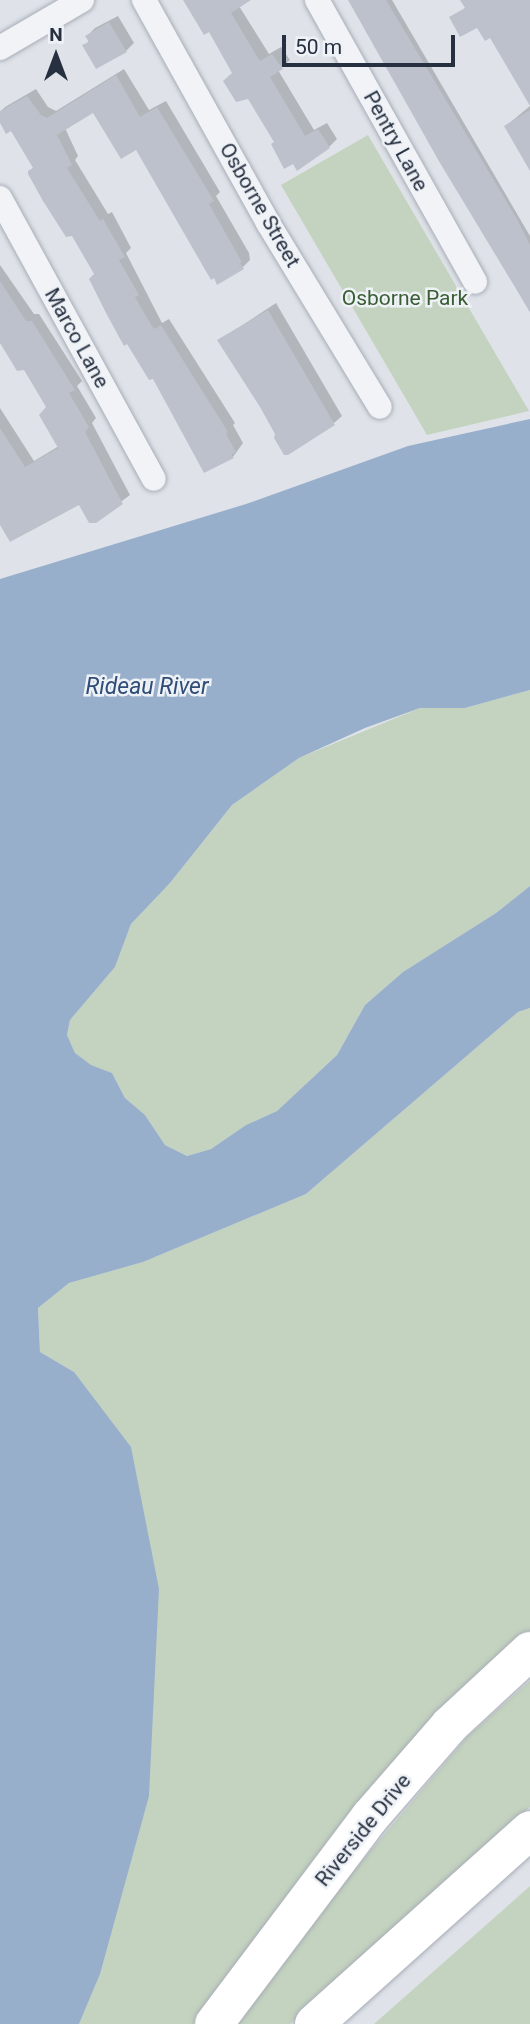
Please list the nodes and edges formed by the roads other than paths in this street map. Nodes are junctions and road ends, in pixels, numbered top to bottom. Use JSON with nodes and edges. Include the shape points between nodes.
{"nodes":[{"id":1,"x":82,"y":0,"type":"edge"},
{"id":2,"x":144,"y":0,"type":"edge"},
{"id":3,"x":317,"y":0,"type":"edge"},
{"id":4,"x":0,"y":48,"type":"edge"},
{"id":5,"x":0,"y":198,"type":"edge"},
{"id":6,"x":475,"y":282,"type":"dead end"},
{"id":7,"x":380,"y":407,"type":"dead end"},
{"id":8,"x":154,"y":479,"type":"dead end"},
{"id":9,"x":530,"y":1651,"type":"edge"},
{"id":10,"x":530,"y":1830,"type":"edge"},
{"id":11,"x":214,"y":2024,"type":"edge"},
{"id":12,"x":314,"y":2024,"type":"edge"}],
"edges":[{"from":1,"to":4,"type":"street"},
{"from":2,"to":7,"type":"street","name":"Osborne Street","via":[[268,223]]},
{"from":3,"to":6,"type":"street","name":"Pentry Lane"},
{"from":5,"to":8,"type":"street","name":"Marco Lane"},
{"from":9,"to":11,"type":"main road","name":"Riverside Drive","via":[[450,1725],[370,1817]]},
{"from":10,"to":12,"type":"main road"}]}
